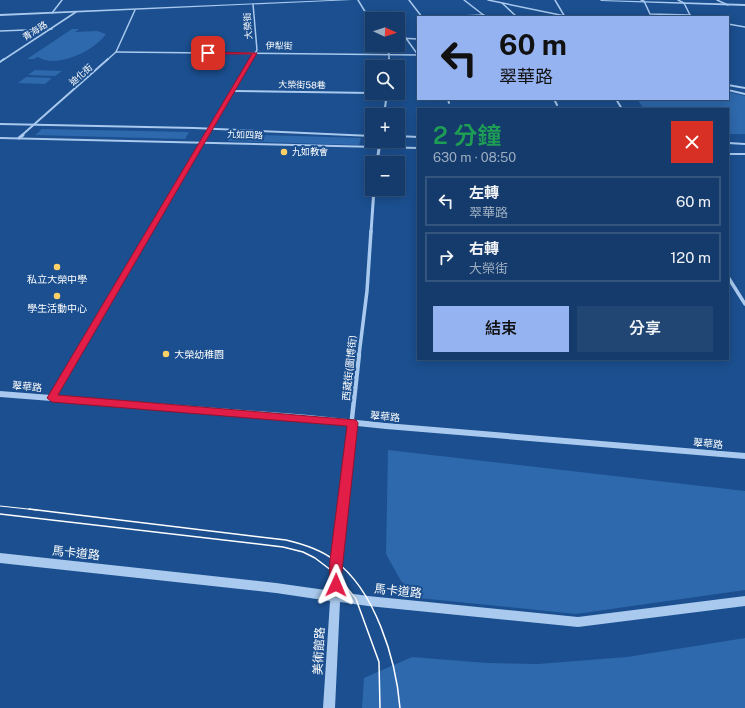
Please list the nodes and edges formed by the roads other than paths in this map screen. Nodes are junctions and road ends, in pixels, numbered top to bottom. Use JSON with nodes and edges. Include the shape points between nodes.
{"nodes":[{"id":1,"x":62,"y":0,"type":"edge"},
{"id":2,"x":351,"y":0,"type":"edge"},
{"id":3,"x":358,"y":0,"type":"edge"},
{"id":4,"x":410,"y":0,"type":"edge"},
{"id":5,"x":464,"y":0,"type":"edge"},
{"id":6,"x":488,"y":0,"type":"edge"},
{"id":7,"x":555,"y":0,"type":"edge"},
{"id":8,"x":601,"y":0,"type":"edge"},
{"id":9,"x":678,"y":0,"type":"edge"},
{"id":10,"x":717,"y":0,"type":"edge"},
{"id":11,"x":642,"y":1,"type":"edge"},
{"id":12,"x":502,"y":3,"type":"junction"},
{"id":13,"x":684,"y":3,"type":"junction"},
{"id":14,"x":253,"y":4,"type":"junction"},
{"id":15,"x":728,"y":5,"type":"junction"},
{"id":16,"x":745,"y":6,"type":"edge"},
{"id":17,"x":135,"y":10,"type":"junction"},
{"id":18,"x":76,"y":12,"type":"junction"},
{"id":19,"x":365,"y":12,"type":"edge"},
{"id":20,"x":52,"y":13,"type":"junction"},
{"id":21,"x":0,"y":15,"type":"edge"},
{"id":22,"x":484,"y":15,"type":"joint"},
{"id":23,"x":421,"y":16,"type":"edge"},
{"id":24,"x":467,"y":16,"type":"edge"},
{"id":25,"x":516,"y":16,"type":"edge"},
{"id":26,"x":560,"y":16,"type":"edge"},
{"id":27,"x":564,"y":16,"type":"edge"},
{"id":28,"x":690,"y":16,"type":"edge"},
{"id":29,"x":729,"y":24,"type":"edge"},
{"id":30,"x":745,"y":27,"type":"edge"},
{"id":31,"x":52,"y":29,"type":"junction"},
{"id":32,"x":0,"y":31,"type":"edge"},
{"id":33,"x":406,"y":38,"type":"joint"},
{"id":34,"x":417,"y":39,"type":"edge"},
{"id":35,"x":116,"y":52,"type":"junction"},
{"id":36,"x":255,"y":53,"type":"junction"},
{"id":37,"x":389,"y":54,"type":"junction"},
{"id":38,"x":417,"y":54,"type":"edge"},
{"id":39,"x":417,"y":55,"type":"edge"},
{"id":40,"x":389,"y":60,"type":"edge"},
{"id":41,"x":0,"y":62,"type":"edge"},
{"id":42,"x":729,"y":85,"type":"edge"},
{"id":43,"x":745,"y":88,"type":"edge"},
{"id":44,"x":729,"y":90,"type":"edge"},
{"id":45,"x":233,"y":91,"type":"junction"},
{"id":46,"x":365,"y":93,"type":"edge"},
{"id":47,"x":745,"y":94,"type":"edge"},
{"id":48,"x":448,"y":100,"type":"edge"},
{"id":49,"x":554,"y":100,"type":"edge"},
{"id":50,"x":449,"y":103,"type":"dead end"},
{"id":51,"x":557,"y":105,"type":"dead end"},
{"id":52,"x":0,"y":124,"type":"edge"},
{"id":53,"x":33,"y":125,"type":"junction"},
{"id":54,"x":211,"y":129,"type":"junction"},
{"id":55,"x":365,"y":136,"type":"edge"},
{"id":56,"x":405,"y":136,"type":"edge"},
{"id":57,"x":417,"y":137,"type":"edge"},
{"id":58,"x":0,"y":138,"type":"edge"},
{"id":59,"x":19,"y":138,"type":"junction"},
{"id":60,"x":203,"y":142,"type":"junction"},
{"id":61,"x":729,"y":143,"type":"edge"},
{"id":62,"x":745,"y":144,"type":"edge"},
{"id":63,"x":365,"y":147,"type":"edge"},
{"id":64,"x":405,"y":148,"type":"edge"},
{"id":65,"x":417,"y":148,"type":"edge"},
{"id":66,"x":729,"y":154,"type":"edge"},
{"id":67,"x":745,"y":154,"type":"edge"},
{"id":68,"x":374,"y":196,"type":"edge"},
{"id":69,"x":729,"y":279,"type":"edge"},
{"id":70,"x":745,"y":304,"type":"edge"},
{"id":71,"x":0,"y":394,"type":"edge"},
{"id":72,"x":52,"y":398,"type":"junction"},
{"id":73,"x":353,"y":423,"type":"junction"},
{"id":74,"x":745,"y":456,"type":"edge"},
{"id":75,"x":0,"y":558,"type":"edge"},
{"id":76,"x":335,"y":596,"type":"junction"},
{"id":77,"x":745,"y":601,"type":"edge"},
{"id":78,"x":329,"y":708,"type":"edge"}],
"edges":[{"from":1,"to":20,"type":"street"},
{"from":2,"to":14,"type":"street"},
{"from":3,"to":19,"type":"street"},
{"from":4,"to":23,"type":"street"},
{"from":5,"to":22,"type":"street"},
{"from":6,"to":12,"type":"street"},
{"from":7,"to":27,"type":"street"},
{"from":8,"to":11,"type":"street"},
{"from":9,"to":13,"type":"street"},
{"from":10,"to":15,"type":"street"},
{"from":11,"to":13,"type":"street"},
{"from":11,"to":28,"type":"street","via":[[650,14]]},
{"from":12,"to":25,"type":"street"},
{"from":12,"to":26,"type":"street"},
{"from":13,"to":15,"type":"street"},
{"from":13,"to":28,"type":"street"},
{"from":14,"to":17,"type":"street"},
{"from":14,"to":36,"type":"street","name":"大榮街","via":[[257,50]]},
{"from":15,"to":16,"type":"street"},
{"from":17,"to":18,"type":"street"},
{"from":17,"to":35,"type":"street","name":"迪化街"},
{"from":18,"to":20,"type":"street"},
{"from":18,"to":31,"type":"street","name":"青海路"},
{"from":20,"to":21,"type":"street"},
{"from":22,"to":24,"type":"street"},
{"from":29,"to":30,"type":"street"},
{"from":31,"to":32,"type":"street"},
{"from":31,"to":41,"type":"street","name":"青海路"},
{"from":33,"to":34,"type":"street"},
{"from":33,"to":38,"type":"street"},
{"from":35,"to":36,"type":"street","name":"伊犁街"},
{"from":35,"to":53,"type":"street","name":"迪化街"},
{"from":36,"to":37,"type":"street","name":"伊犁街"},
{"from":36,"to":45,"type":"street","name":"大榮街"},
{"from":37,"to":39,"type":"street","name":"伊犁街"},
{"from":37,"to":40,"type":"street"},
{"from":42,"to":43,"type":"street"},
{"from":44,"to":47,"type":"street"},
{"from":45,"to":46,"type":"street","name":"大榮街58巷"},
{"from":45,"to":54,"type":"street","name":"大榮街"},
{"from":48,"to":50,"type":"street"},
{"from":49,"to":51,"type":"street"},
{"from":52,"to":53,"type":"street","name":"九如四路"},
{"from":53,"to":54,"type":"street","name":"九如四路"},
{"from":53,"to":59,"type":"street","name":"迪化街"},
{"from":54,"to":55,"type":"street","name":"九如四路"},
{"from":54,"to":60,"type":"street","name":"大榮街"},
{"from":56,"to":57,"type":"street"},
{"from":58,"to":59,"type":"street","name":"九如四路"},
{"from":59,"to":60,"type":"street","name":"九如四路"},
{"from":60,"to":63,"type":"street","name":"九如四路"},
{"from":60,"to":72,"type":"street","name":"大榮街"},
{"from":61,"to":62,"type":"street"},
{"from":64,"to":65,"type":"street","name":"九如四路"},
{"from":66,"to":67,"type":"street"},
{"from":68,"to":73,"type":"street","name":"西藏街(圖博街)","via":[[367,291],[355,385]]},
{"from":69,"to":70,"type":"street"},
{"from":71,"to":72,"type":"street","name":"翠華路"},
{"from":72,"to":73,"type":"street","name":"翠華路"},
{"from":73,"to":74,"type":"street","name":"翠華路"},
{"from":73,"to":76,"type":"street","name":"西藏街(圖博街)","via":[[336,560]]},
{"from":75,"to":76,"type":"street","name":"馬卡道路"},
{"from":76,"to":77,"type":"street","name":"馬卡道路","via":[[578,622]]},
{"from":76,"to":78,"type":"street","name":"美術館路"}]}
